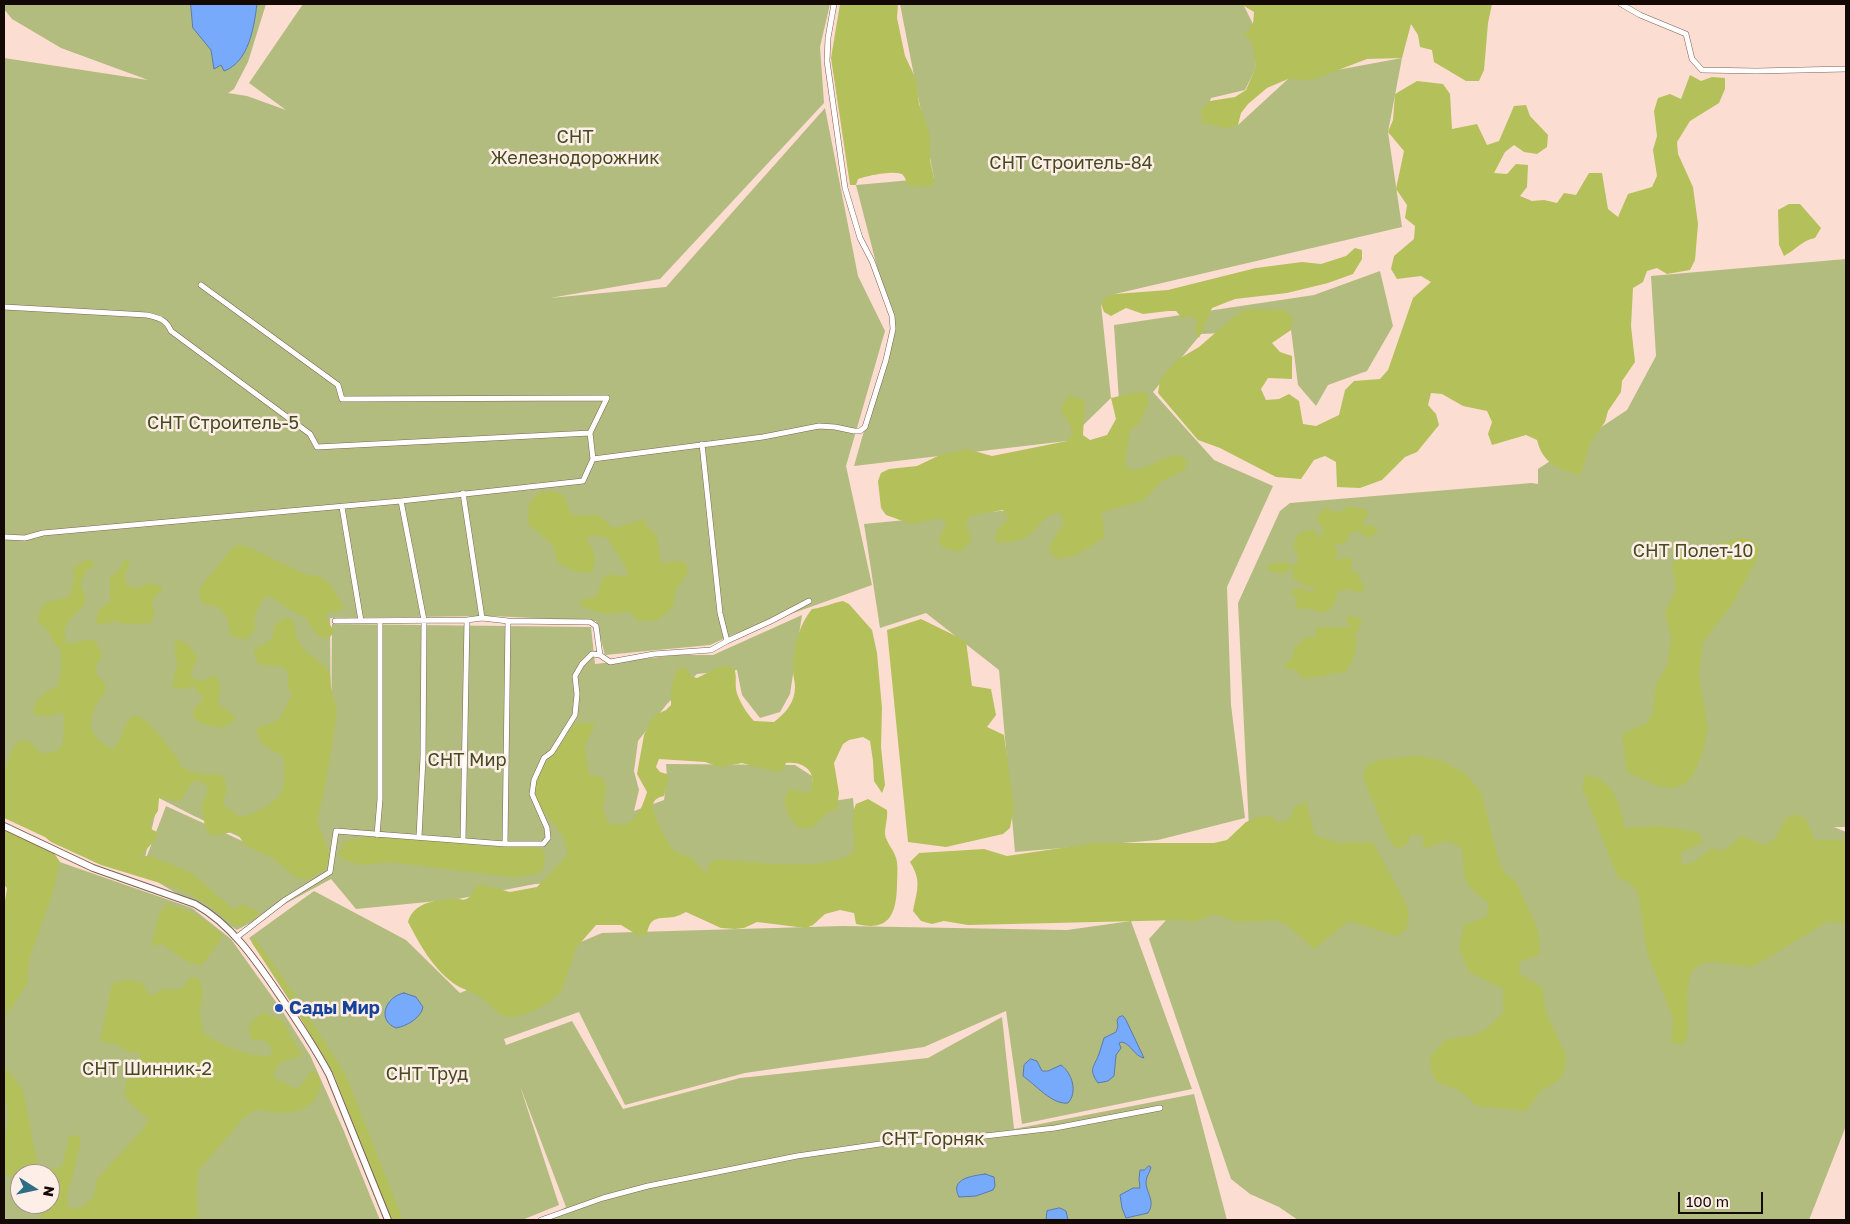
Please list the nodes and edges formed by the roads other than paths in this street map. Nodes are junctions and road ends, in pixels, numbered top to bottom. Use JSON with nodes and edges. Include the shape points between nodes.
{"nodes":[{"id":1,"x":834,"y":4,"type":"edge"},
{"id":2,"x":1621,"y":4,"type":"edge"},
{"id":3,"x":1846,"y":69,"type":"edge"},
{"id":4,"x":201,"y":285,"type":"dead end"},
{"id":5,"x":4,"y":307,"type":"edge"},
{"id":6,"x":590,"y":433,"type":"junction"},
{"id":7,"x":702,"y":444,"type":"junction"},
{"id":8,"x":593,"y":459,"type":"junction"},
{"id":9,"x":463,"y":493,"type":"junction"},
{"id":10,"x":402,"y":501,"type":"junction"},
{"id":11,"x":342,"y":507,"type":"junction"},
{"id":12,"x":4,"y":537,"type":"edge"},
{"id":13,"x":808,"y":602,"type":"dead end"},
{"id":14,"x":482,"y":618,"type":"junction"},
{"id":15,"x":424,"y":620,"type":"junction"},
{"id":16,"x":467,"y":620,"type":"junction"},
{"id":17,"x":335,"y":621,"type":"dead end"},
{"id":18,"x":361,"y":621,"type":"junction"},
{"id":19,"x":380,"y":621,"type":"junction"},
{"id":20,"x":508,"y":621,"type":"junction"},
{"id":21,"x":727,"y":641,"type":"junction"},
{"id":22,"x":600,"y":655,"type":"junction"},
{"id":23,"x":4,"y":826,"type":"edge"},
{"id":24,"x":377,"y":835,"type":"junction"},
{"id":25,"x":420,"y":837,"type":"junction"},
{"id":26,"x":463,"y":840,"type":"junction"},
{"id":27,"x":504,"y":844,"type":"junction"},
{"id":28,"x":237,"y":937,"type":"junction"},
{"id":29,"x":1160,"y":1108,"type":"dead end"},
{"id":30,"x":388,"y":1220,"type":"edge"},
{"id":31,"x":541,"y":1220,"type":"edge"}],
"edges":[{"from":1,"to":7,"type":"street","via":[[827,61],[845,188],[860,238],[872,260],[892,316],[893,329],[876,394],[865,427],[860,431],[819,426]]},
{"from":2,"to":3,"type":"street","via":[[1686,34],[1692,59],[1702,70]]},
{"from":4,"to":6,"type":"street","via":[[338,385],[342,399],[607,398]]},
{"from":5,"to":6,"type":"street","via":[[147,315],[164,320],[171,331],[310,434],[317,447]]},
{"from":6,"to":8,"type":"street"},
{"from":7,"to":8,"type":"street"},
{"from":7,"to":21,"type":"street","via":[[720,613]]},
{"from":8,"to":9,"type":"street","via":[[583,481]]},
{"from":9,"to":10,"type":"street"},
{"from":9,"to":14,"type":"street"},
{"from":10,"to":11,"type":"street"},
{"from":10,"to":15,"type":"street"},
{"from":11,"to":12,"type":"street","via":[[44,533],[25,538]]},
{"from":11,"to":18,"type":"street"},
{"from":13,"to":21,"type":"street"},
{"from":14,"to":16,"type":"street"},
{"from":14,"to":20,"type":"street"},
{"from":15,"to":16,"type":"street"},
{"from":15,"to":19,"type":"street"},
{"from":15,"to":25,"type":"street"},
{"from":16,"to":26,"type":"street"},
{"from":17,"to":18,"type":"street"},
{"from":18,"to":19,"type":"street"},
{"from":19,"to":24,"type":"street"},
{"from":20,"to":22,"type":"street","via":[[590,622],[596,626]]},
{"from":20,"to":27,"type":"street"},
{"from":21,"to":22,"type":"street","via":[[711,650],[654,654],[610,662]]},
{"from":22,"to":27,"type":"street","via":[[592,654],[575,676],[575,715],[552,752],[544,758],[534,780],[532,794],[548,838],[544,844]]},
{"from":23,"to":28,"type":"street","via":[[93,868],[195,904]]},
{"from":24,"to":25,"type":"street"},
{"from":24,"to":28,"type":"street","via":[[336,831],[330,872],[285,900]]},
{"from":25,"to":26,"type":"street"},
{"from":26,"to":27,"type":"street"},
{"from":28,"to":30,"type":"street","via":[[290,1010],[329,1074]]},
{"from":29,"to":31,"type":"street","via":[[1046,1129],[894,1142],[797,1156],[648,1186]]}]}
